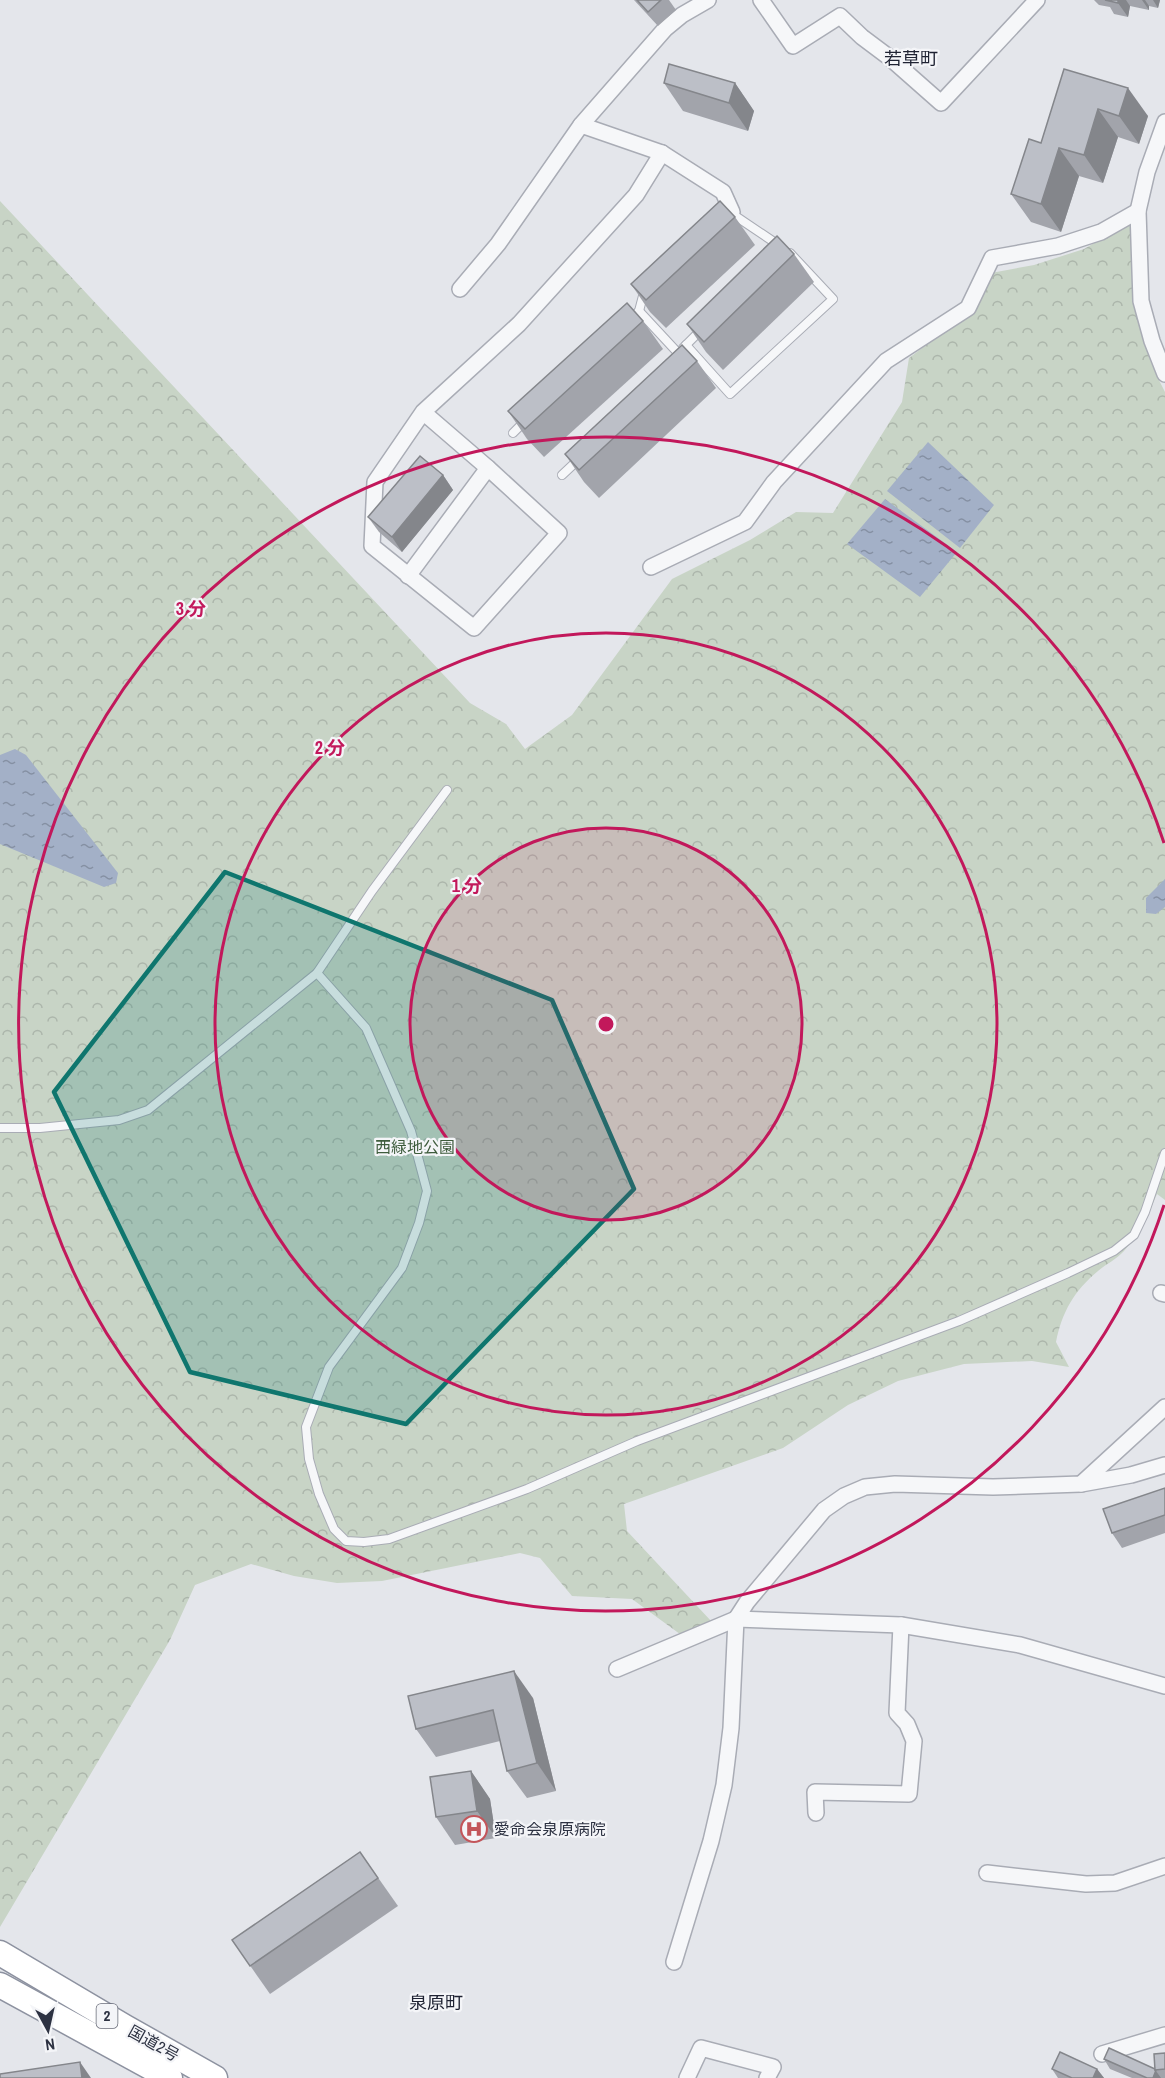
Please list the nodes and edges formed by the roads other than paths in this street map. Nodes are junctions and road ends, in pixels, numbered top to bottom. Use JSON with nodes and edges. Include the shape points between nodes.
{"nodes":[{"id":1,"x":708,"y":0,"type":"edge"},
{"id":2,"x":761,"y":0,"type":"edge"},
{"id":3,"x":1037,"y":0,"type":"edge"},
{"id":4,"x":1165,"y":122,"type":"edge"},
{"id":5,"x":581,"y":125,"type":"junction"},
{"id":6,"x":662,"y":153,"type":"junction"},
{"id":7,"x":1138,"y":211,"type":"junction"},
{"id":8,"x":728,"y":216,"type":"joint"},
{"id":9,"x":785,"y":249,"type":"junction"},
{"id":10,"x":776,"y":257,"type":"edge"},
{"id":11,"x":651,"y":286,"type":"edge"},
{"id":12,"x":460,"y":289,"type":"dead end"},
{"id":13,"x":639,"y":311,"type":"junction"},
{"id":14,"x":710,"y":321,"type":"edge"},
{"id":15,"x":622,"y":327,"type":"edge"},
{"id":16,"x":686,"y":345,"type":"junction"},
{"id":17,"x":1165,"y":374,"type":"edge"},
{"id":18,"x":423,"y":412,"type":"junction"},
{"id":19,"x":530,"y":417,"type":"edge"},
{"id":20,"x":513,"y":433,"type":"edge"},
{"id":21,"x":588,"y":451,"type":"edge"},
{"id":22,"x":488,"y":468,"type":"junction"},
{"id":23,"x":562,"y":475,"type":"dead end"},
{"id":24,"x":651,"y":567,"type":"dead end"},
{"id":25,"x":408,"y":576,"type":"junction"},
{"id":26,"x":447,"y":790,"type":"dead end"},
{"id":27,"x":317,"y":973,"type":"junction"},
{"id":28,"x":0,"y":1128,"type":"edge"},
{"id":29,"x":1165,"y":1153,"type":"edge"},
{"id":30,"x":1165,"y":1407,"type":"edge"},
{"id":31,"x":1165,"y":1465,"type":"edge"},
{"id":32,"x":1081,"y":1484,"type":"junction"},
{"id":33,"x":736,"y":1619,"type":"junction"},
{"id":34,"x":901,"y":1625,"type":"junction"},
{"id":35,"x":617,"y":1669,"type":"dead end"},
{"id":36,"x":1165,"y":1686,"type":"edge"},
{"id":37,"x":816,"y":1813,"type":"dead end"},
{"id":38,"x":1165,"y":1866,"type":"edge"},
{"id":39,"x":987,"y":1873,"type":"dead end"},
{"id":40,"x":0,"y":1953,"type":"edge"},
{"id":41,"x":674,"y":1962,"type":"dead end"},
{"id":42,"x":0,"y":1985,"type":"edge"},
{"id":43,"x":1165,"y":2036,"type":"edge"},
{"id":44,"x":1102,"y":2054,"type":"dead end"},
{"id":45,"x":170,"y":2078,"type":"edge"},
{"id":46,"x":215,"y":2078,"type":"edge"},
{"id":47,"x":687,"y":2078,"type":"edge"},
{"id":48,"x":767,"y":2078,"type":"edge"}],
"edges":[{"from":1,"to":5,"type":"street","via":[[665,29]]},
{"from":2,"to":3,"type":"street","via":[[793,46],[840,16],[941,103]]},
{"from":4,"to":7,"type":"street"},
{"from":5,"to":6,"type":"street"},
{"from":5,"to":12,"type":"street","via":[[498,244]]},
{"from":6,"to":8,"type":"street","via":[[723,192]]},
{"from":6,"to":18,"type":"street","via":[[636,195],[519,324]]},
{"from":7,"to":17,"type":"street","via":[[1141,301]]},
{"from":7,"to":24,"type":"street","via":[[1080,239],[992,258],[968,308],[886,362],[774,482],[745,522]]},
{"from":8,"to":9,"type":"lane"},
{"from":9,"to":10,"type":"lane"},
{"from":9,"to":16,"type":"lane","via":[[833,299],[730,394]]},
{"from":11,"to":13,"type":"lane","via":[[643,293]]},
{"from":13,"to":15,"type":"lane"},
{"from":13,"to":16,"type":"lane","via":[[677,357]]},
{"from":14,"to":16,"type":"lane"},
{"from":18,"to":22,"type":"street"},
{"from":18,"to":25,"type":"street","via":[[375,482],[372,546]]},
{"from":19,"to":20,"type":"lane"},
{"from":21,"to":23,"type":"lane"},
{"from":22,"to":25,"type":"street"},
{"from":22,"to":25,"type":"street","via":[[559,533],[474,628]]},
{"from":26,"to":27,"type":"lane"},
{"from":27,"to":28,"type":"lane","via":[[148,1110],[119,1120]]},
{"from":27,"to":29,"type":"lane","via":[[366,1028],[411,1131],[427,1191],[402,1268],[329,1367],[306,1427],[309,1459],[319,1494],[334,1529],[346,1541],[389,1539],[527,1489],[637,1441],[959,1322],[1077,1269],[1114,1251],[1134,1235]]},
{"from":30,"to":32,"type":"street"},
{"from":31,"to":32,"type":"street"},
{"from":32,"to":33,"type":"street","via":[[865,1487],[824,1510]]},
{"from":33,"to":34,"type":"street"},
{"from":33,"to":35,"type":"street"},
{"from":33,"to":41,"type":"street","via":[[724,1785]]},
{"from":34,"to":36,"type":"street","via":[[1020,1645]]},
{"from":34,"to":37,"type":"street","via":[[897,1713],[908,1724],[914,1741],[909,1794],[815,1792]]},
{"from":38,"to":39,"type":"street","via":[[1115,1883],[1086,1884]]},
{"from":40,"to":46,"type":"highway","name":"国道2号","number":"2"},
{"from":42,"to":45,"type":"highway","name":"国道2号","number":"2","via":[[141,2068]]},
{"from":43,"to":44,"type":"street"},
{"from":47,"to":48,"type":"street","via":[[701,2048],[773,2067]]}]}
